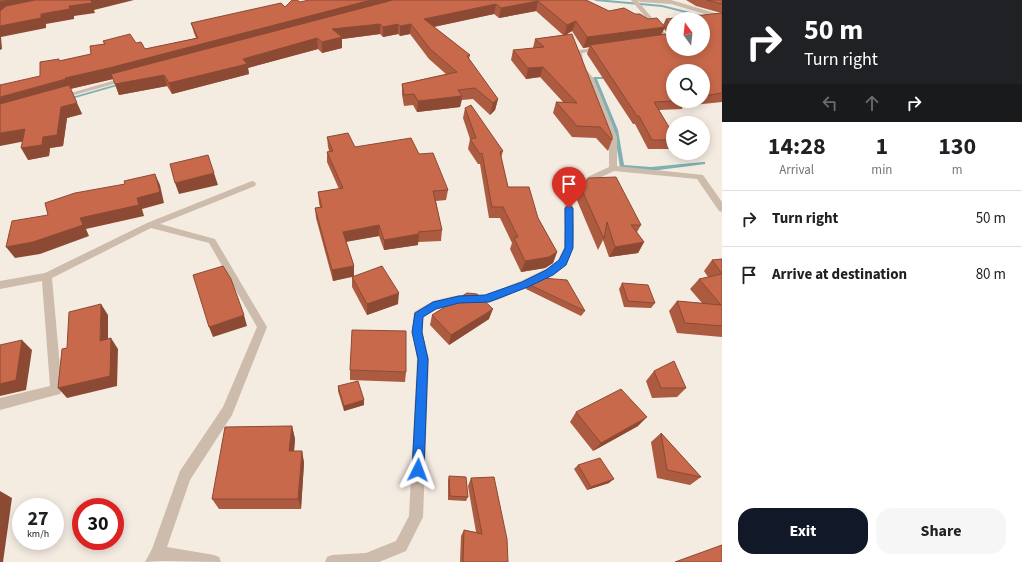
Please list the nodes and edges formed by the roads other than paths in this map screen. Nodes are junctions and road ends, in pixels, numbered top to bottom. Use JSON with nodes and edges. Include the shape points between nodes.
{"nodes":[{"id":1,"x":634,"y":0,"type":"edge"},
{"id":2,"x":640,"y":0,"type":"edge"},
{"id":3,"x":669,"y":1,"type":"edge"},
{"id":4,"x":722,"y":17,"type":"edge"},
{"id":5,"x":652,"y":42,"type":"edge"},
{"id":6,"x":608,"y":48,"type":"edge"},
{"id":7,"x":130,"y":78,"type":"edge"},
{"id":8,"x":53,"y":98,"type":"edge"},
{"id":9,"x":613,"y":168,"type":"junction"},
{"id":10,"x":252,"y":184,"type":"dead end"},
{"id":11,"x":722,"y":209,"type":"edge"},
{"id":12,"x":150,"y":225,"type":"junction"},
{"id":13,"x":47,"y":276,"type":"junction"},
{"id":14,"x":0,"y":285,"type":"edge"},
{"id":15,"x":0,"y":404,"type":"edge"},
{"id":16,"x":155,"y":557,"type":"edge"},
{"id":17,"x":214,"y":562,"type":"edge"},
{"id":18,"x":332,"y":562,"type":"edge"}],
"edges":[{"from":1,"to":5,"type":"street","via":[[667,40]]},
{"from":2,"to":3,"type":"street"},
{"from":3,"to":4,"type":"street"},
{"from":6,"to":9,"type":"street","via":[[579,52],[581,68],[591,79],[613,137]]},
{"from":7,"to":8,"type":"street"},
{"from":9,"to":11,"type":"street","via":[[700,177]]},
{"from":9,"to":18,"type":"street","via":[[584,182],[568,197],[569,248],[558,266],[525,284],[485,299],[459,299],[433,306],[418,316],[417,332],[423,359],[416,517],[401,546],[366,560]]},
{"from":10,"to":12,"type":"street"},
{"from":12,"to":13,"type":"street"},
{"from":12,"to":16,"type":"street","via":[[212,240],[262,327],[228,411],[185,476]]},
{"from":13,"to":14,"type":"street"},
{"from":13,"to":15,"type":"street","via":[[56,390]]},
{"from":16,"to":17,"type":"street"}]}
